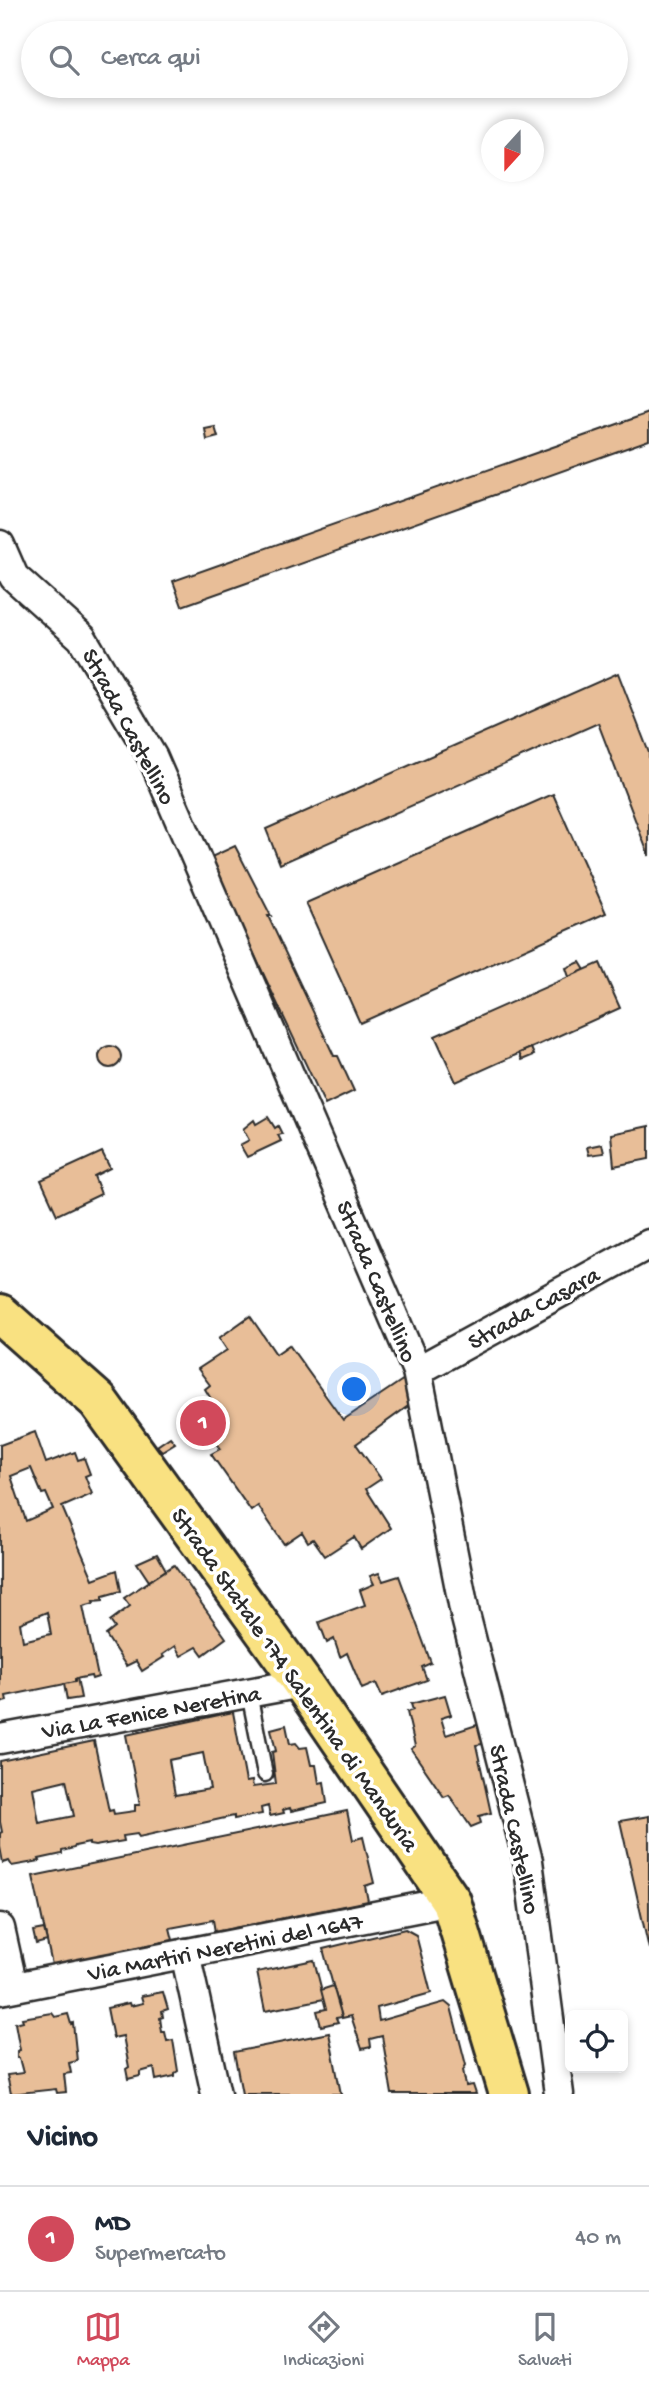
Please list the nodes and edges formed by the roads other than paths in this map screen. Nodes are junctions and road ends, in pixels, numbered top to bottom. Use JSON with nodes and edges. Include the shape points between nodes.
{"nodes":[{"id":1,"x":0,"y":545,"type":"edge"},
{"id":2,"x":649,"y":1244,"type":"edge"},
{"id":3,"x":0,"y":1314,"type":"edge"},
{"id":4,"x":417,"y":1371,"type":"junction"},
{"id":5,"x":302,"y":1683,"type":"junction"},
{"id":6,"x":250,"y":1693,"type":"junction"},
{"id":7,"x":0,"y":1739,"type":"edge"},
{"id":8,"x":265,"y":1774,"type":"dead end"},
{"id":9,"x":451,"y":1901,"type":"junction"},
{"id":10,"x":0,"y":1928,"type":"edge"},
{"id":11,"x":185,"y":1954,"type":"junction"},
{"id":12,"x":7,"y":1989,"type":"edge"},
{"id":13,"x":216,"y":2094,"type":"edge"},
{"id":14,"x":509,"y":2094,"type":"edge"},
{"id":15,"x":559,"y":2094,"type":"edge"}],
"edges":[{"from":1,"to":4,"type":"street","name":"Strada Castellino","via":[[14,577],[82,638],[153,758]]},
{"from":2,"to":4,"type":"street","name":"Strada Casara"},
{"from":3,"to":5,"type":"main road","name":"Strada Statale 174 Salentina di Manduria","via":[[98,1401]]},
{"from":4,"to":15,"type":"street","name":"Strada Castellino","via":[[464,1614],[528,1861]]},
{"from":5,"to":6,"type":"street","name":"Via La Fenice Neretina"},
{"from":5,"to":9,"type":"main road","name":"Strada Statale 174 Salentina di Manduria"},
{"from":6,"to":7,"type":"street","name":"Via La Fenice Neretina"},
{"from":6,"to":8,"type":"lane"},
{"from":9,"to":11,"type":"street","name":"Via Martiri Neretini del 1647"},
{"from":9,"to":14,"type":"main road","name":"Strada Statale 174 Salentina di Manduria"},
{"from":10,"to":12,"type":"street"},
{"from":11,"to":12,"type":"street","name":"Via Martiri Neretini del 1647"},
{"from":11,"to":13,"type":"street"}]}
